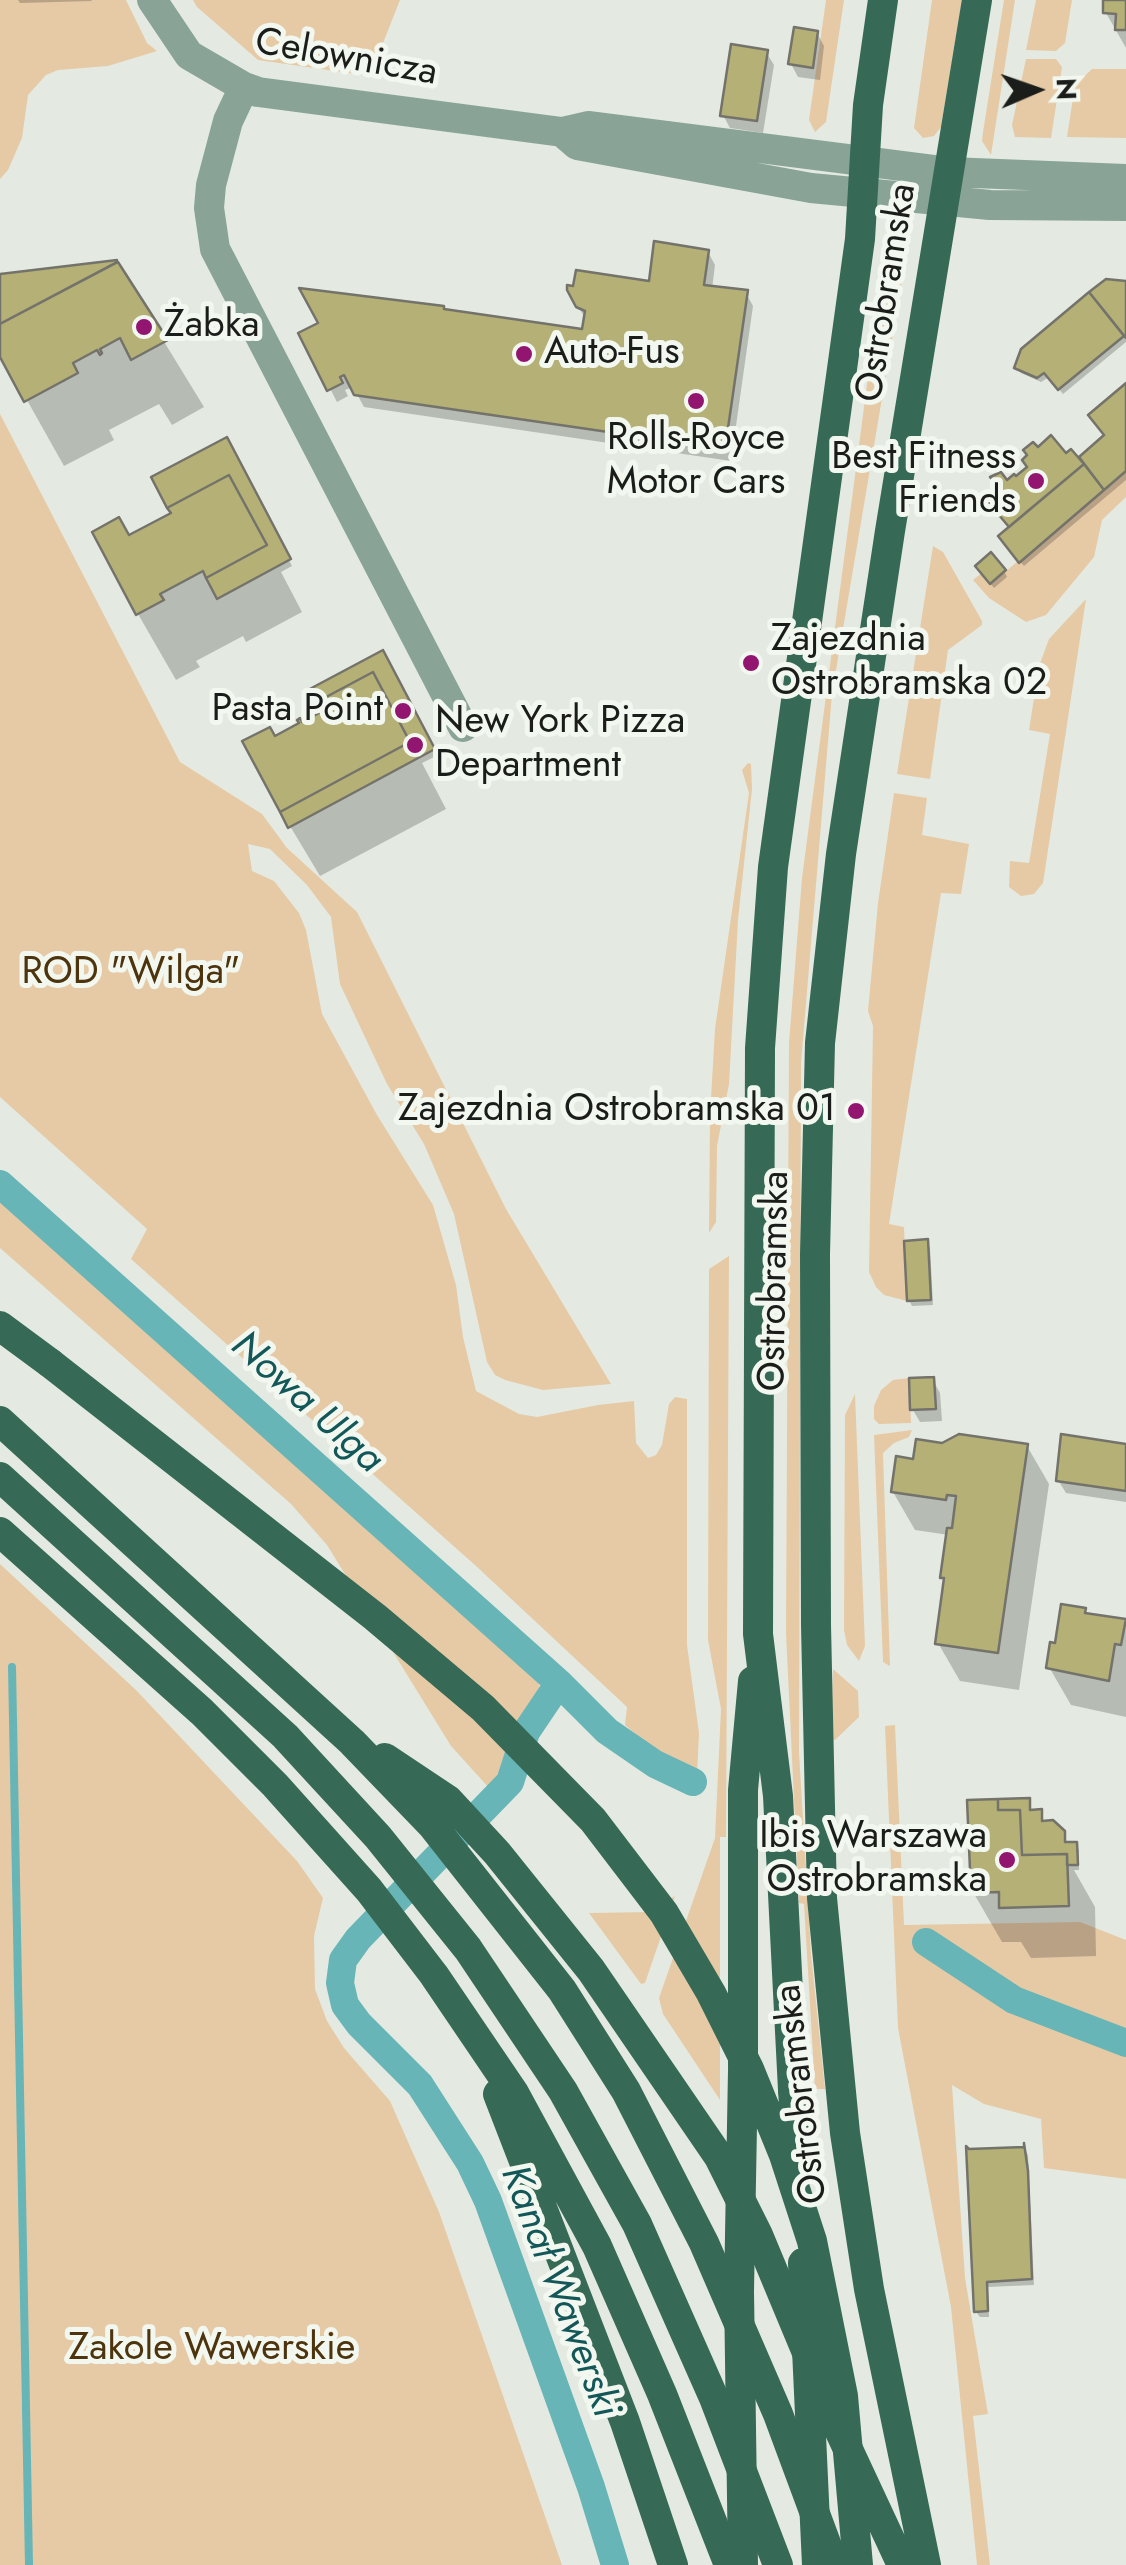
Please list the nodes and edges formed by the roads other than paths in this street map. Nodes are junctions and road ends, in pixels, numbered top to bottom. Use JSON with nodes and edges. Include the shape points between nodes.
{"nodes":[{"id":1,"x":152,"y":0,"type":"edge"},
{"id":2,"x":884,"y":0,"type":"edge"},
{"id":3,"x":977,"y":0,"type":"edge"},
{"id":4,"x":244,"y":88,"type":"junction"},
{"id":5,"x":562,"y":132,"type":"junction"},
{"id":6,"x":864,"y":162,"type":"junction"},
{"id":7,"x":1126,"y":179,"type":"edge"},
{"id":8,"x":946,"y":187,"type":"junction"},
{"id":9,"x":864,"y":193,"type":"junction"},
{"id":10,"x":1126,"y":206,"type":"edge"},
{"id":11,"x":464,"y":726,"type":"dead end"},
{"id":12,"x":0,"y":1326,"type":"edge"},
{"id":13,"x":0,"y":1420,"type":"edge"},
{"id":14,"x":0,"y":1478,"type":"edge"},
{"id":15,"x":0,"y":1532,"type":"edge"},
{"id":16,"x":758,"y":1634,"type":"junction"},
{"id":17,"x":440,"y":1812,"type":"junction"},
{"id":18,"x":462,"y":2014,"type":"junction"},
{"id":19,"x":673,"y":2565,"type":"edge"},
{"id":20,"x":729,"y":2565,"type":"edge"},
{"id":21,"x":743,"y":2565,"type":"edge"},
{"id":22,"x":778,"y":2565,"type":"edge"},
{"id":23,"x":817,"y":2565,"type":"edge"},
{"id":24,"x":834,"y":2565,"type":"edge"},
{"id":25,"x":858,"y":2565,"type":"edge"},
{"id":26,"x":902,"y":2565,"type":"edge"},
{"id":27,"x":926,"y":2565,"type":"edge"}],
"edges":[{"from":1,"to":4,"type":"street","name":"Celownicza","via":[[190,55]]},
{"from":2,"to":6,"type":"main road","name":"Ostrobramska"},
{"from":3,"to":8,"type":"main road","name":"Ostrobramska"},
{"from":4,"to":5,"type":"street","name":"Celownicza"},
{"from":4,"to":11,"type":"street","via":[[211,184],[216,249]]},
{"from":5,"to":6,"type":"street","name":"Celownicza","via":[[588,126]]},
{"from":5,"to":9,"type":"street","name":"Celownicza","via":[[577,145],[646,160]]},
{"from":6,"to":8,"type":"street","name":"Celownicza"},
{"from":6,"to":9,"type":"main road","name":"Ostrobramska"},
{"from":7,"to":8,"type":"street"},
{"from":8,"to":9,"type":"street","name":"Celownicza"},
{"from":8,"to":10,"type":"street"},
{"from":8,"to":27,"type":"main road","name":"Ostrobramska","via":[[841,854],[820,1044],[814,1336],[824,1918],[868,2289]]},
{"from":9,"to":16,"type":"main road","name":"Ostrobramska","via":[[764,956]]},
{"from":12,"to":25,"type":"main road","bridge":true,"via":[[483,1708],[593,1820],[658,1904],[740,2050],[805,2219],[842,2386]]},
{"from":13,"to":17,"type":"main road","via":[[322,1715]]},
{"from":14,"to":22,"type":"main road","via":[[268,1720],[400,1862],[478,1962],[637,2224]]},
{"from":15,"to":18,"type":"main road","via":[[202,1712],[302,1814]]},
{"from":16,"to":21,"type":"main road","bridge":true,"via":[[743,1790]]},
{"from":16,"to":23,"type":"main road","name":"Ostrobramska","bridge":true,"via":[[778,1796]]},
{"from":17,"to":24,"type":"main road","via":[[474,1874],[562,1990],[668,2168],[778,2414]]},
{"from":17,"to":26,"type":"main road","via":[[497,1853],[591,1970],[719,2157]]},
{"from":18,"to":19,"type":"main road","via":[[567,2270]]},
{"from":18,"to":20,"type":"main road","via":[[597,2246]]}]}
